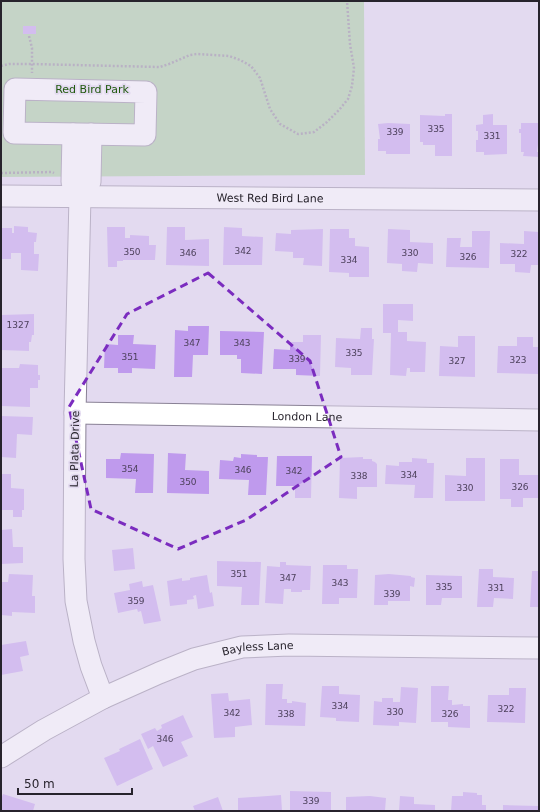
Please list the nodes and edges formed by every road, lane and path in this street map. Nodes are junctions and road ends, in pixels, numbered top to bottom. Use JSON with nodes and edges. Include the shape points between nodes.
{"nodes":[{"id":1,"x":347,"y":1,"type":"edge"},
{"id":2,"x":29,"y":36,"type":"dead end"},
{"id":3,"x":32,"y":64,"type":"junction"},
{"id":4,"x":1,"y":66,"type":"edge"},
{"id":5,"x":82,"y":134,"type":"junction"},
{"id":6,"x":1,"y":174,"type":"edge"},
{"id":7,"x":57,"y":176,"type":"dead end"},
{"id":8,"x":1,"y":196,"type":"edge"},
{"id":9,"x":80,"y":196,"type":"junction"},
{"id":10,"x":539,"y":200,"type":"edge"},
{"id":11,"x":75,"y":412,"type":"junction"},
{"id":12,"x":539,"y":420,"type":"edge"},
{"id":13,"x":539,"y":648,"type":"edge"},
{"id":14,"x":103,"y":698,"type":"junction"},
{"id":15,"x":1,"y":757,"type":"edge"}],
"edges":[{"from":1,"to":3,"type":"path","via":[[354,68],[352,86],[348,99],[339,110],[314,132],[298,134],[280,124],[270,109],[260,78],[251,66],[229,56],[190,55],[160,67]]},
{"from":2,"to":3,"type":"path"},
{"from":3,"to":4,"type":"path"},
{"from":5,"to":5,"type":"street","via":[[14,133],[15,89],[146,92],[145,135]]},
{"from":5,"to":9,"type":"street","via":[[72,182]]},
{"from":6,"to":7,"type":"path","via":[[52,172]]},
{"from":8,"to":9,"type":"street","name":"West Red Bird Lane"},
{"from":9,"to":10,"type":"street","name":"West Red Bird Lane"},
{"from":9,"to":11,"type":"street","name":"La Plata Drive"},
{"from":11,"to":12,"type":"street","name":"London Lane"},
{"from":11,"to":14,"type":"street","name":"La Plata Drive","via":[[76,601],[84,641]]},
{"from":13,"to":14,"type":"street","name":"Bayless Lane","via":[[289,645],[242,647],[194,659]]},
{"from":14,"to":15,"type":"street","name":"Bayless Lane"}]}
